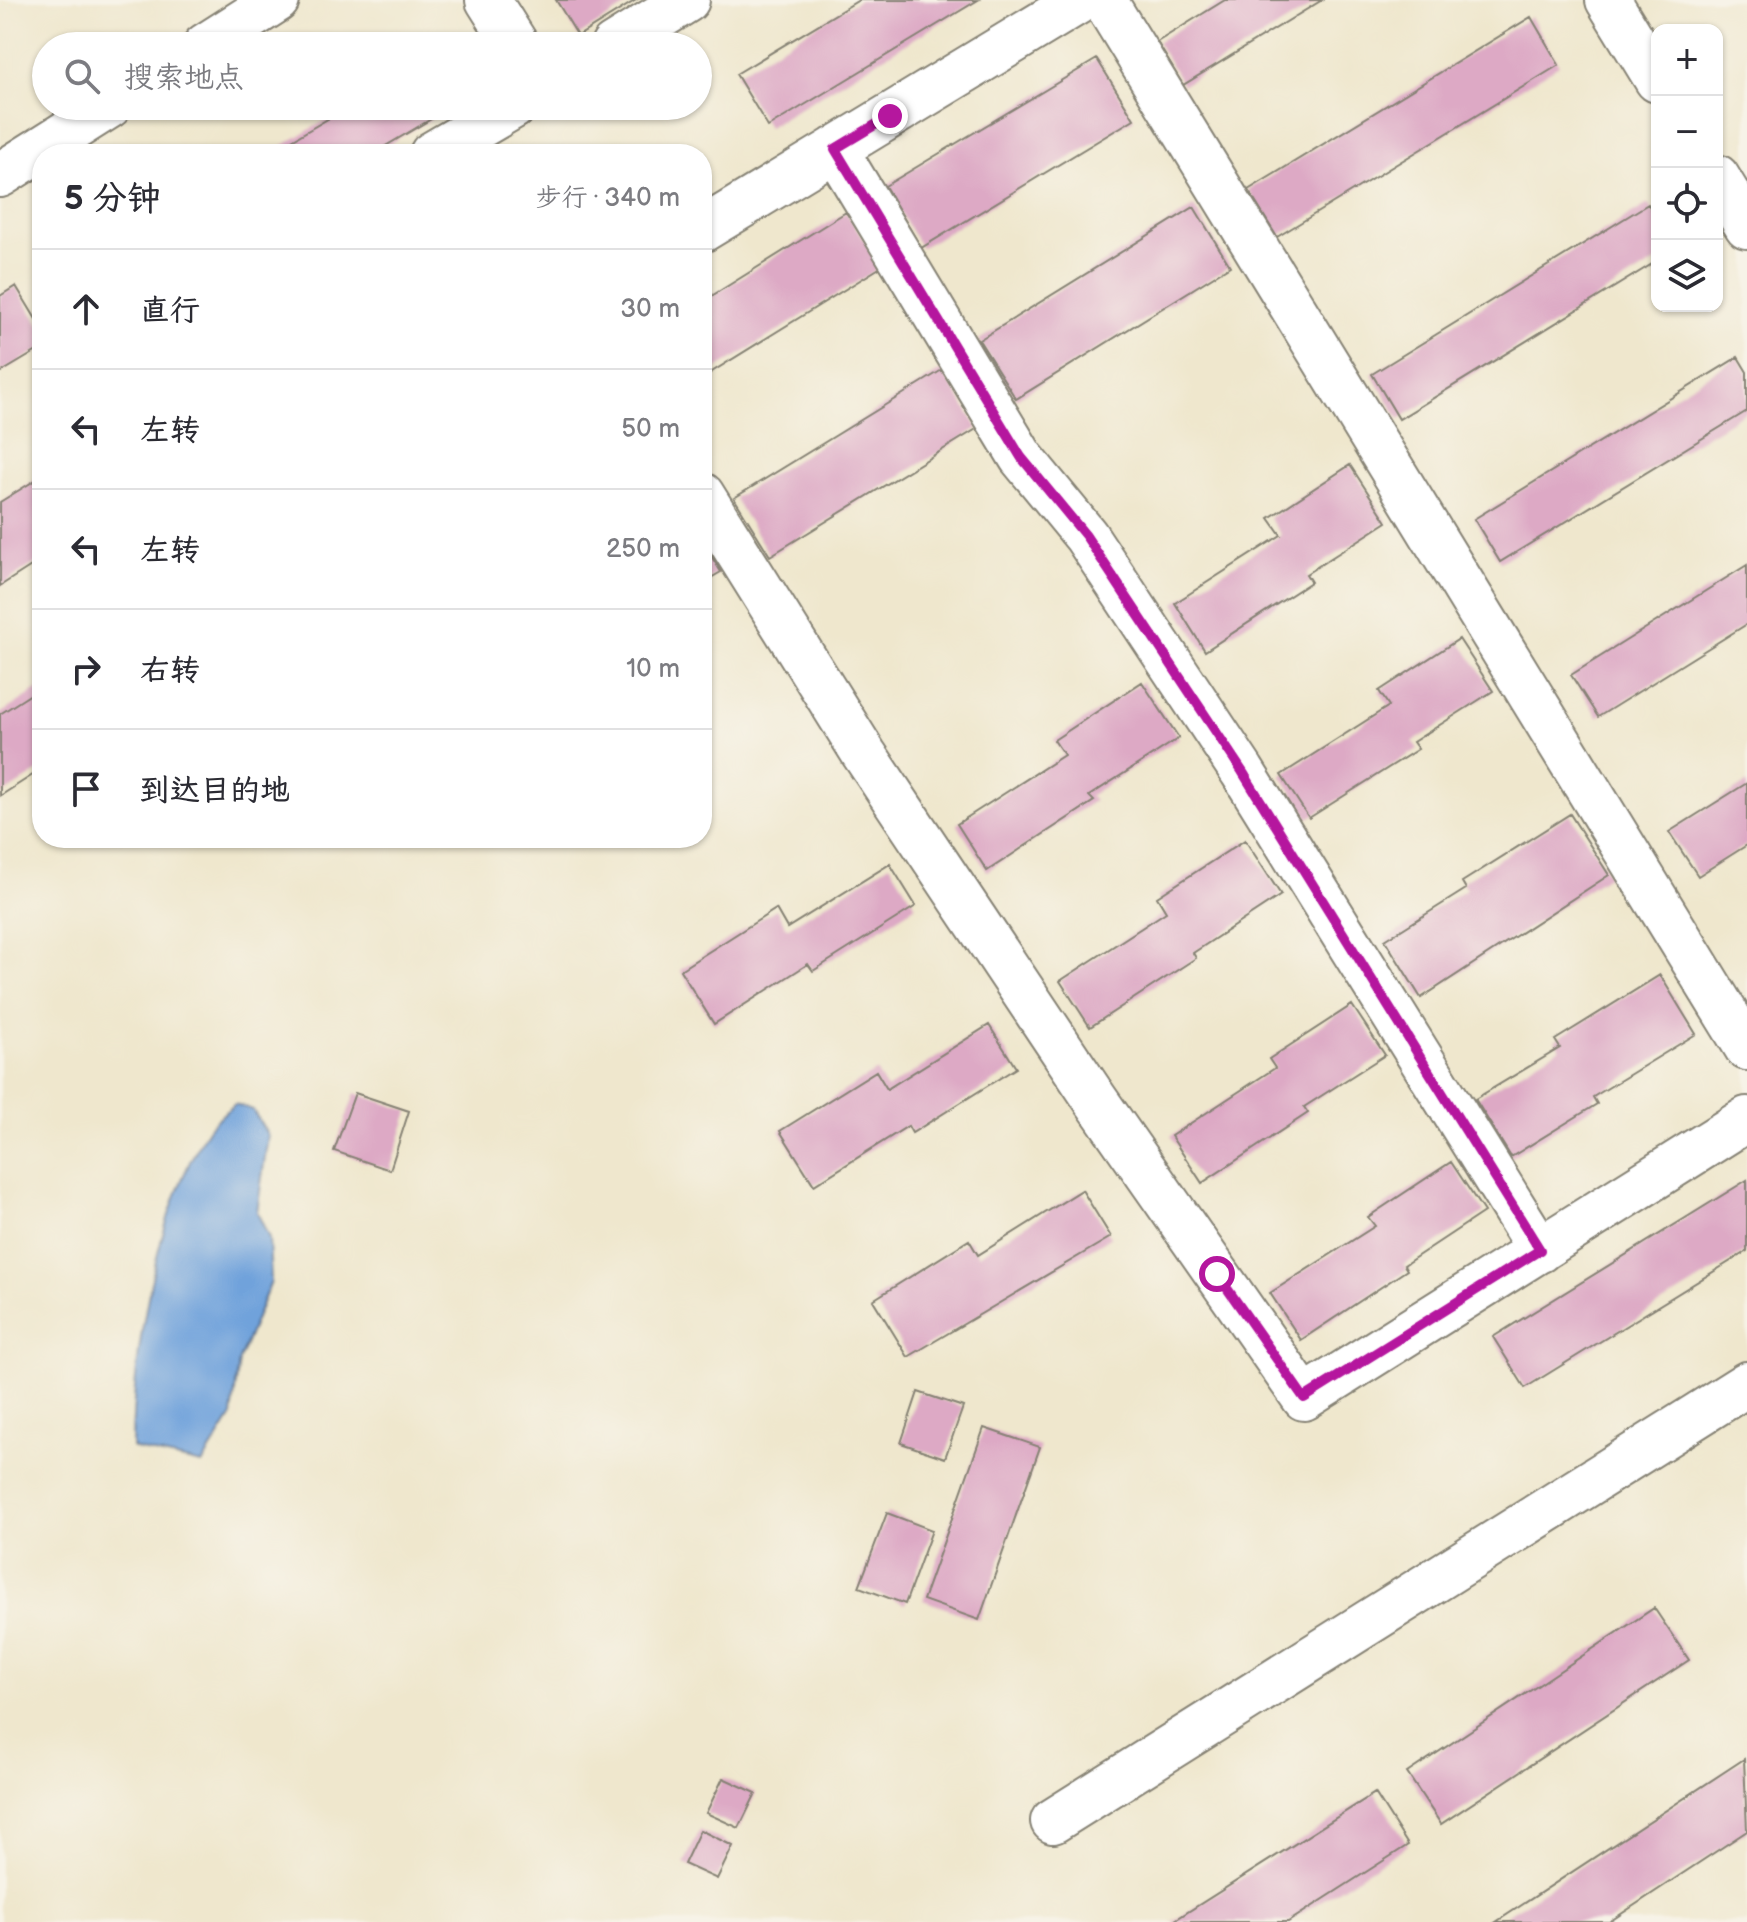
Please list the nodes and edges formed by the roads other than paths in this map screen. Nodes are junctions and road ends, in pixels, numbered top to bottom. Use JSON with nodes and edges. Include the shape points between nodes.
{"nodes":[{"id":1,"x":277,"y":0,"type":"edge"},
{"id":2,"x":488,"y":0,"type":"edge"},
{"id":3,"x":687,"y":0,"type":"edge"},
{"id":4,"x":1081,"y":0,"type":"edge"},
{"id":5,"x":1104,"y":0,"type":"edge"},
{"id":6,"x":1608,"y":0,"type":"edge"},
{"id":7,"x":227,"y":32,"type":"edge"},
{"id":8,"x":508,"y":32,"type":"edge"},
{"id":9,"x":636,"y":32,"type":"edge"},
{"id":10,"x":1651,"y":70,"type":"edge"},
{"id":11,"x":87,"y":120,"type":"edge"},
{"id":12,"x":490,"y":120,"type":"edge"},
{"id":13,"x":49,"y":144,"type":"edge"},
{"id":14,"x":449,"y":144,"type":"edge"},
{"id":15,"x":835,"y":149,"type":"junction"},
{"id":16,"x":32,"y":155,"type":"edge"},
{"id":17,"x":0,"y":175,"type":"edge"},
{"id":18,"x":1723,"y":187,"type":"edge"},
{"id":19,"x":712,"y":224,"type":"edge"},
{"id":20,"x":1747,"y":226,"type":"edge"},
{"id":21,"x":712,"y":511,"type":"edge"},
{"id":22,"x":1747,"y":1048,"type":"edge"},
{"id":23,"x":1747,"y":1119,"type":"edge"},
{"id":24,"x":1540,"y":1250,"type":"junction"},
{"id":25,"x":1747,"y":1384,"type":"edge"},
{"id":26,"x":1053,"y":1821,"type":"dead end"}],
"edges":[{"from":1,"to":7,"type":"street"},
{"from":2,"to":8,"type":"street"},
{"from":3,"to":9,"type":"street"},
{"from":4,"to":15,"type":"street"},
{"from":5,"to":22,"type":"street"},
{"from":6,"to":10,"type":"street"},
{"from":11,"to":13,"type":"street"},
{"from":12,"to":14,"type":"street"},
{"from":15,"to":19,"type":"street"},
{"from":15,"to":24,"type":"street","via":[[1021,457],[1086,536],[1242,771]]},
{"from":16,"to":17,"type":"street"},
{"from":18,"to":20,"type":"street"},
{"from":21,"to":24,"type":"street","via":[[864,754],[1304,1398]]},
{"from":23,"to":24,"type":"street"},
{"from":25,"to":26,"type":"street"}]}
